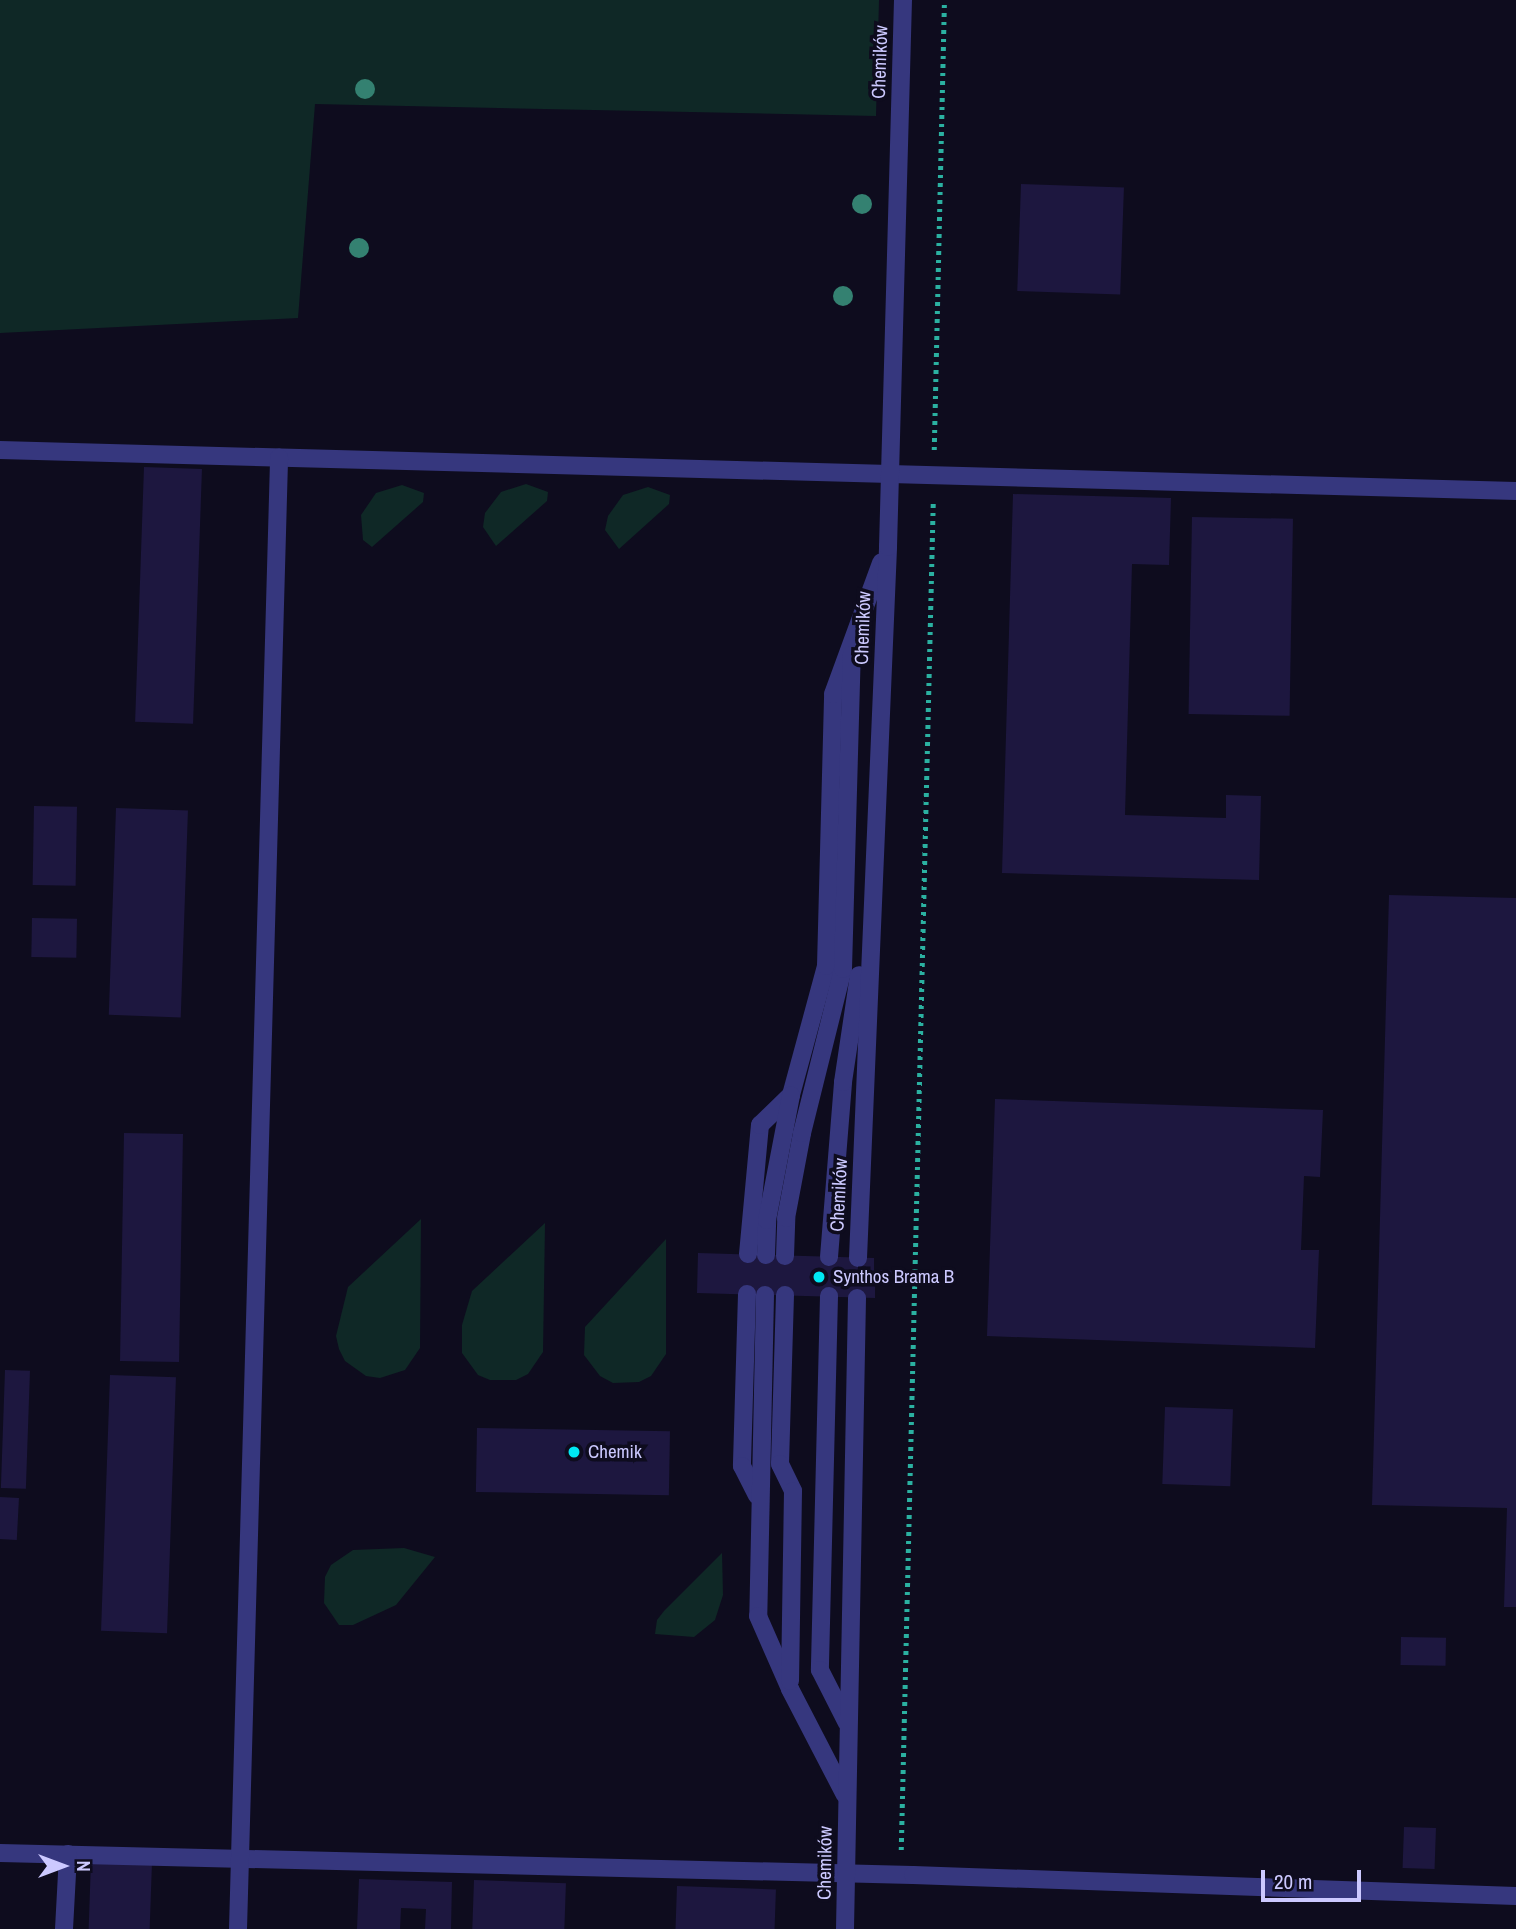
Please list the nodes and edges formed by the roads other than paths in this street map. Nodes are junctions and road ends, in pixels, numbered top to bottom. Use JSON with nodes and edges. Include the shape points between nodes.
{"nodes":[{"id":1,"x":903,"y":0,"type":"edge"},
{"id":2,"x":0,"y":450,"type":"edge"},
{"id":3,"x":279,"y":458,"type":"junction"},
{"id":4,"x":890,"y":475,"type":"junction"},
{"id":5,"x":1516,"y":491,"type":"edge"},
{"id":6,"x":888,"y":547,"type":"junction"},
{"id":7,"x":852,"y":641,"type":"junction"},
{"id":8,"x":882,"y":678,"type":"junction"},
{"id":9,"x":791,"y":1094,"type":"junction"},
{"id":10,"x":785,"y":1256,"type":"dead end"},
{"id":11,"x":829,"y":1257,"type":"dead end"},
{"id":12,"x":858,"y":1258,"type":"dead end"},
{"id":13,"x":756,"y":1294,"type":"dead end"},
{"id":14,"x":785,"y":1295,"type":"dead end"},
{"id":15,"x":829,"y":1296,"type":"dead end"},
{"id":16,"x":857,"y":1297,"type":"dead end"},
{"id":17,"x":790,"y":1689,"type":"junction"},
{"id":18,"x":849,"y":1727,"type":"junction"},
{"id":19,"x":847,"y":1798,"type":"junction"},
{"id":20,"x":0,"y":1853,"type":"edge"},
{"id":21,"x":68,"y":1854,"type":"junction"},
{"id":22,"x":240,"y":1858,"type":"junction"},
{"id":23,"x":847,"y":1874,"type":"junction"},
{"id":24,"x":1516,"y":1896,"type":"edge"},
{"id":25,"x":64,"y":1929,"type":"edge"},
{"id":26,"x":238,"y":1929,"type":"edge"},
{"id":27,"x":845,"y":1929,"type":"edge"}],
"edges":[{"from":1,"to":4,"type":"lane","name":"Chemików"},
{"from":2,"to":3,"type":"lane"},
{"from":3,"to":4,"type":"lane"},
{"from":3,"to":22,"type":"lane"},
{"from":4,"to":5,"type":"lane"},
{"from":4,"to":6,"type":"lane","name":"Chemików"},
{"from":6,"to":7,"type":"lane"},
{"from":6,"to":8,"type":"lane","name":"Chemików"},
{"from":7,"to":9,"type":"lane","via":[[832,694],[826,967]]},
{"from":7,"to":10,"type":"lane","via":[[843,969],[802,1133]]},
{"from":8,"to":11,"type":"lane","via":[[870,709],[859,983],[842,1095]]},
{"from":8,"to":12,"type":"lane","name":"Chemików"},
{"from":9,"to":9,"type":"lane","via":[[760,1125],[757,1255],[767,1220]]},
{"from":13,"to":17,"type":"lane","name":"Chemików","via":[[758,1616]]},
{"from":14,"to":17,"type":"lane","via":[[780,1464],[793,1491]]},
{"from":15,"to":18,"type":"lane","via":[[820,1670]]},
{"from":16,"to":18,"type":"lane","name":"Chemików"},
{"from":17,"to":19,"type":"lane","name":"Chemików"},
{"from":18,"to":19,"type":"lane","name":"Chemików"},
{"from":19,"to":23,"type":"lane","name":"Chemików"},
{"from":20,"to":21,"type":"lane"},
{"from":21,"to":22,"type":"lane"},
{"from":21,"to":25,"type":"lane"},
{"from":22,"to":23,"type":"lane"},
{"from":22,"to":26,"type":"lane"},
{"from":23,"to":24,"type":"lane"},
{"from":23,"to":27,"type":"lane","name":"Chemików"}]}
